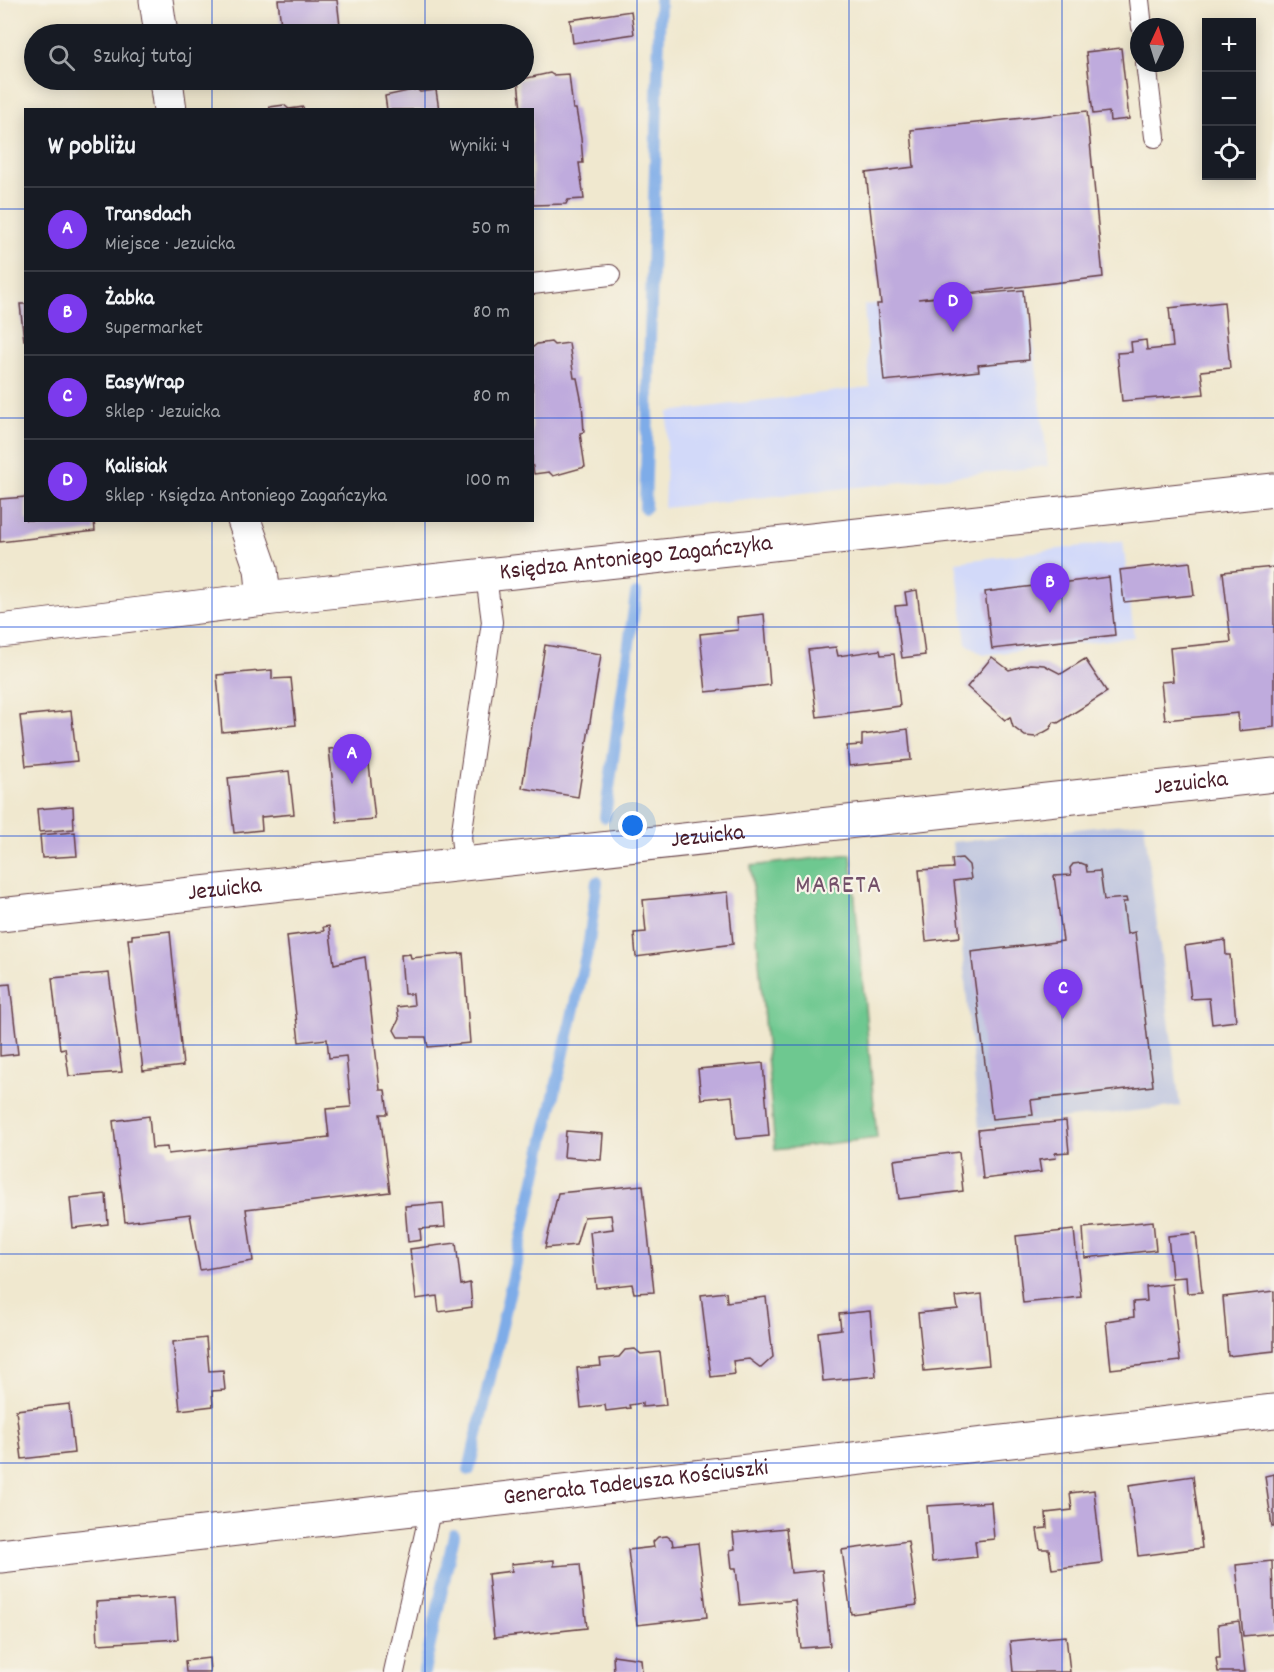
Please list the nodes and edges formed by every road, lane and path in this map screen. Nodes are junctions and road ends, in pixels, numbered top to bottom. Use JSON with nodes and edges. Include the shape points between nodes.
{"nodes":[{"id":1,"x":156,"y":0,"type":"edge"},
{"id":2,"x":1138,"y":0,"type":"edge"},
{"id":3,"x":1141,"y":18,"type":"edge"},
{"id":4,"x":159,"y":24,"type":"edge"},
{"id":5,"x":1147,"y":72,"type":"edge"},
{"id":6,"x":167,"y":90,"type":"edge"},
{"id":7,"x":170,"y":108,"type":"edge"},
{"id":8,"x":1155,"y":137,"type":"dead end"},
{"id":9,"x":610,"y":275,"type":"dead end"},
{"id":10,"x":534,"y":284,"type":"edge"},
{"id":11,"x":1274,"y":490,"type":"edge"},
{"id":12,"x":245,"y":522,"type":"edge"},
{"id":13,"x":486,"y":576,"type":"junction"},
{"id":14,"x":264,"y":599,"type":"junction"},
{"id":15,"x":0,"y":631,"type":"edge"},
{"id":16,"x":1274,"y":775,"type":"edge"},
{"id":17,"x":464,"y":864,"type":"junction"},
{"id":18,"x":0,"y":915,"type":"edge"},
{"id":19,"x":1274,"y":1411,"type":"edge"},
{"id":20,"x":431,"y":1507,"type":"junction"},
{"id":21,"x":0,"y":1556,"type":"edge"},
{"id":22,"x":394,"y":1672,"type":"edge"}],
"edges":[{"from":1,"to":4,"type":"street"},
{"from":2,"to":3,"type":"lane"},
{"from":5,"to":8,"type":"lane"},
{"from":6,"to":7,"type":"street"},
{"from":9,"to":10,"type":"lane"},
{"from":11,"to":13,"type":"street","name":"Księdza Antoniego Zagańczyka"},
{"from":12,"to":14,"type":"street","via":[[261,568]]},
{"from":13,"to":14,"type":"street","name":"Księdza Antoniego Zagańczyka"},
{"from":13,"to":17,"type":"lane","via":[[492,622],[460,837]]},
{"from":14,"to":15,"type":"street","name":"Księdza Antoniego Zagańczyka"},
{"from":16,"to":17,"type":"street","name":"Jezuicka"},
{"from":17,"to":18,"type":"street","name":"Jezuicka"},
{"from":19,"to":20,"type":"street","name":"Generała Tadeusza Kościuszki"},
{"from":20,"to":21,"type":"street","name":"Generała Tadeusza Kościuszki"},
{"from":20,"to":22,"type":"lane"}]}
